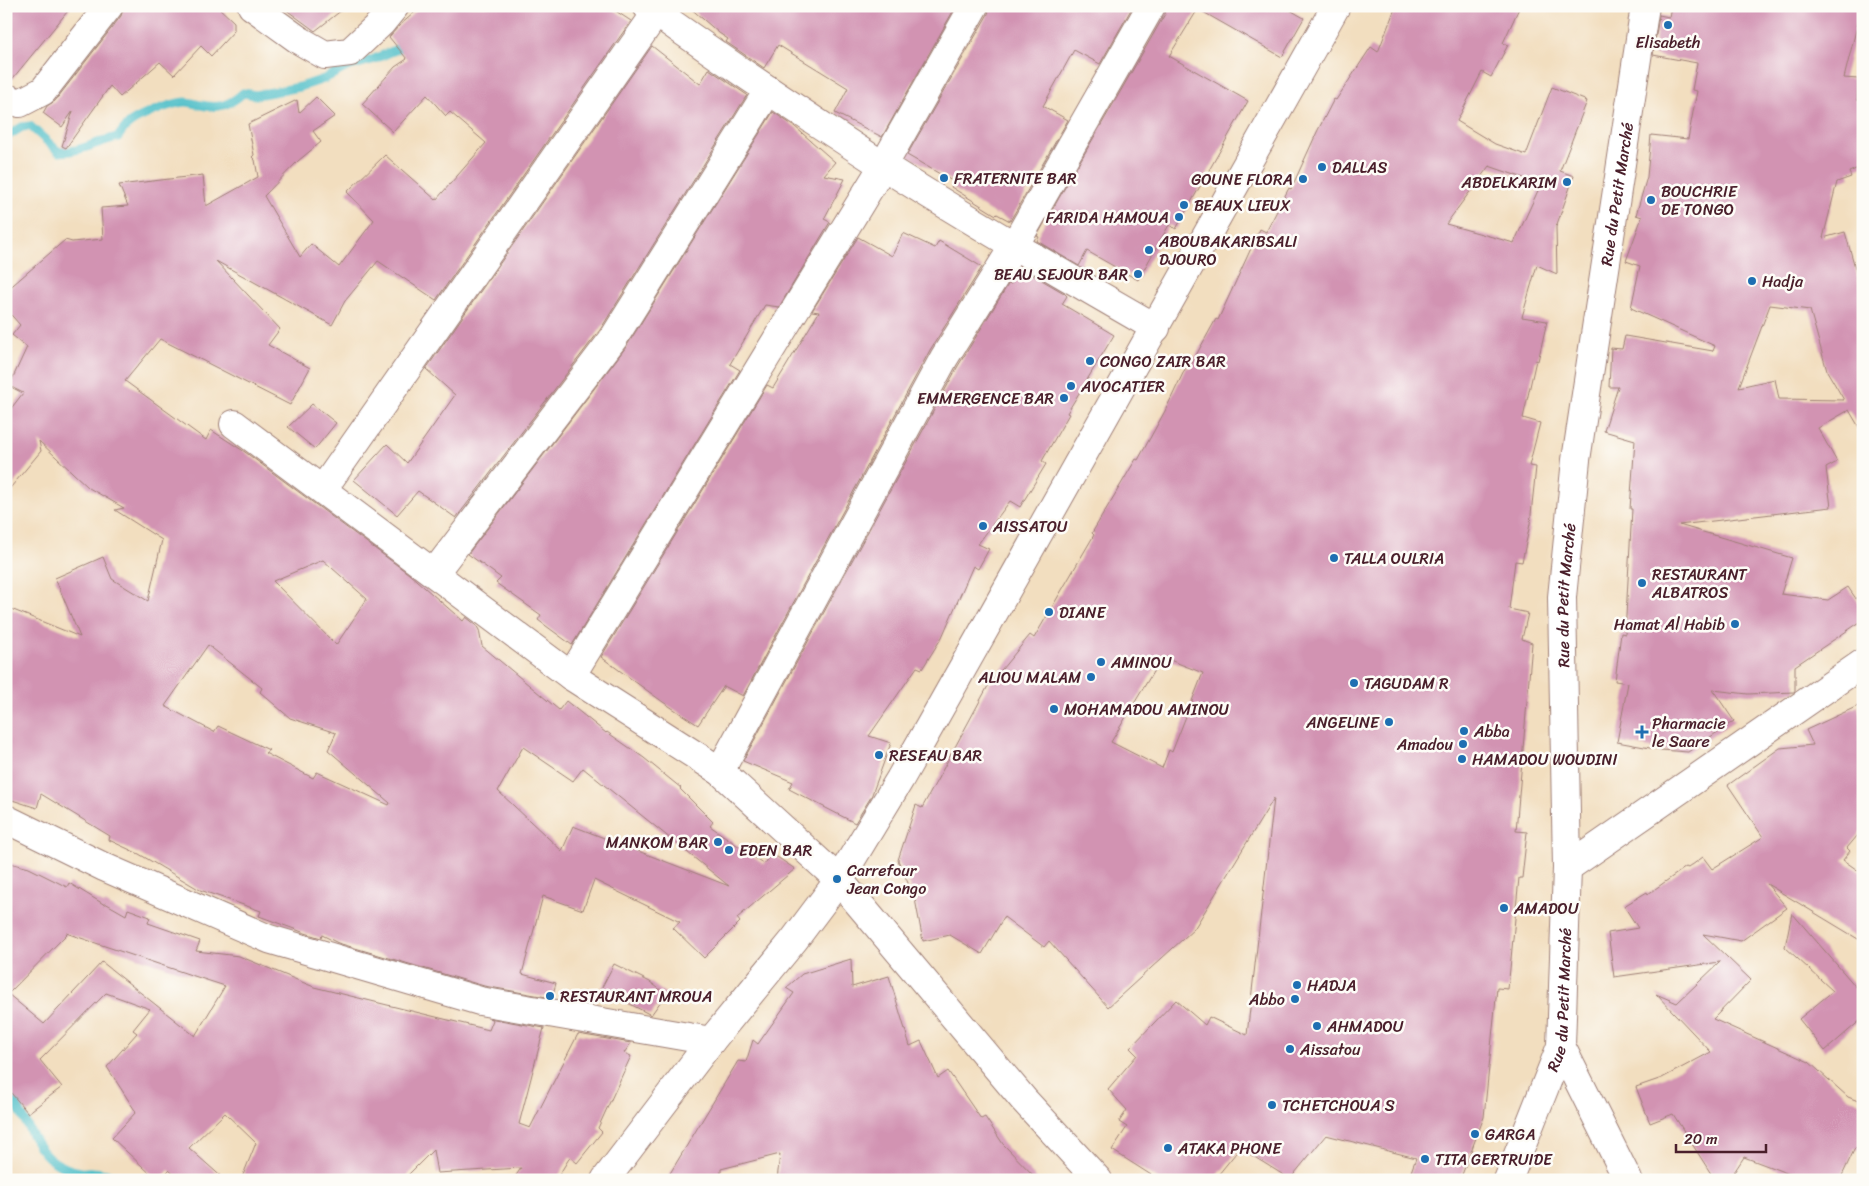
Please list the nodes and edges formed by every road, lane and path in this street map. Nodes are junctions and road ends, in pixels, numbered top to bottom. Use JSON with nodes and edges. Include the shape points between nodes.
{"nodes":[{"id":1,"x":109,"y":6,"type":"edge"},
{"id":2,"x":252,"y":6,"type":"edge"},
{"id":3,"x":395,"y":6,"type":"edge"},
{"id":4,"x":974,"y":6,"type":"edge"},
{"id":5,"x":1151,"y":6,"type":"edge"},
{"id":6,"x":1336,"y":6,"type":"edge"},
{"id":7,"x":1645,"y":6,"type":"edge"},
{"id":8,"x":655,"y":9,"type":"edge"},
{"id":9,"x":768,"y":91,"type":"junction"},
{"id":10,"x":6,"y":98,"type":"edge"},
{"id":11,"x":883,"y":166,"type":"junction"},
{"id":12,"x":1014,"y":246,"type":"junction"},
{"id":13,"x":1156,"y":328,"type":"junction"},
{"id":14,"x":234,"y":424,"type":"dead end"},
{"id":15,"x":323,"y":489,"type":"junction"},
{"id":16,"x":435,"y":572,"type":"junction"},
{"id":17,"x":1863,"y":663,"type":"edge"},
{"id":18,"x":571,"y":676,"type":"junction"},
{"id":19,"x":720,"y":771,"type":"junction"},
{"id":20,"x":6,"y":819,"type":"edge"},
{"id":21,"x":1567,"y":868,"type":"junction"},
{"id":22,"x":839,"y":880,"type":"junction"},
{"id":23,"x":711,"y":1040,"type":"junction"},
{"id":24,"x":1561,"y":1046,"type":"junction"},
{"id":25,"x":604,"y":1180,"type":"edge"},
{"id":26,"x":1098,"y":1180,"type":"edge"},
{"id":27,"x":1508,"y":1180,"type":"edge"},
{"id":28,"x":1628,"y":1180,"type":"edge"}],
"edges":[{"from":1,"to":10,"type":"street","via":[[43,91],[20,103]]},
{"from":2,"to":3,"type":"street","via":[[325,55],[350,52]]},
{"from":4,"to":11,"type":"street"},
{"from":5,"to":12,"type":"street"},
{"from":6,"to":13,"type":"street"},
{"from":7,"to":21,"type":"street","name":"Rue du Petit Marché","via":[[1576,460],[1562,597]]},
{"from":8,"to":9,"type":"street"},
{"from":8,"to":15,"type":"street"},
{"from":9,"to":11,"type":"street"},
{"from":9,"to":16,"type":"street","via":[[613,339]]},
{"from":11,"to":12,"type":"street"},
{"from":11,"to":18,"type":"street"},
{"from":12,"to":13,"type":"street"},
{"from":12,"to":19,"type":"street","via":[[944,358]]},
{"from":13,"to":22,"type":"street","via":[[900,779]]},
{"from":14,"to":15,"type":"street"},
{"from":15,"to":16,"type":"street"},
{"from":16,"to":18,"type":"street"},
{"from":17,"to":21,"type":"street"},
{"from":18,"to":19,"type":"street"},
{"from":19,"to":22,"type":"street"},
{"from":20,"to":23,"type":"street","via":[[104,867],[269,939],[480,1001]]},
{"from":21,"to":24,"type":"street","name":"Rue du Petit Marché"},
{"from":22,"to":23,"type":"street"},
{"from":22,"to":26,"type":"street","via":[[1024,1100]]},
{"from":23,"to":25,"type":"street"},
{"from":24,"to":27,"type":"street","name":"Rue du Petit Marché"},
{"from":24,"to":28,"type":"street"}]}
